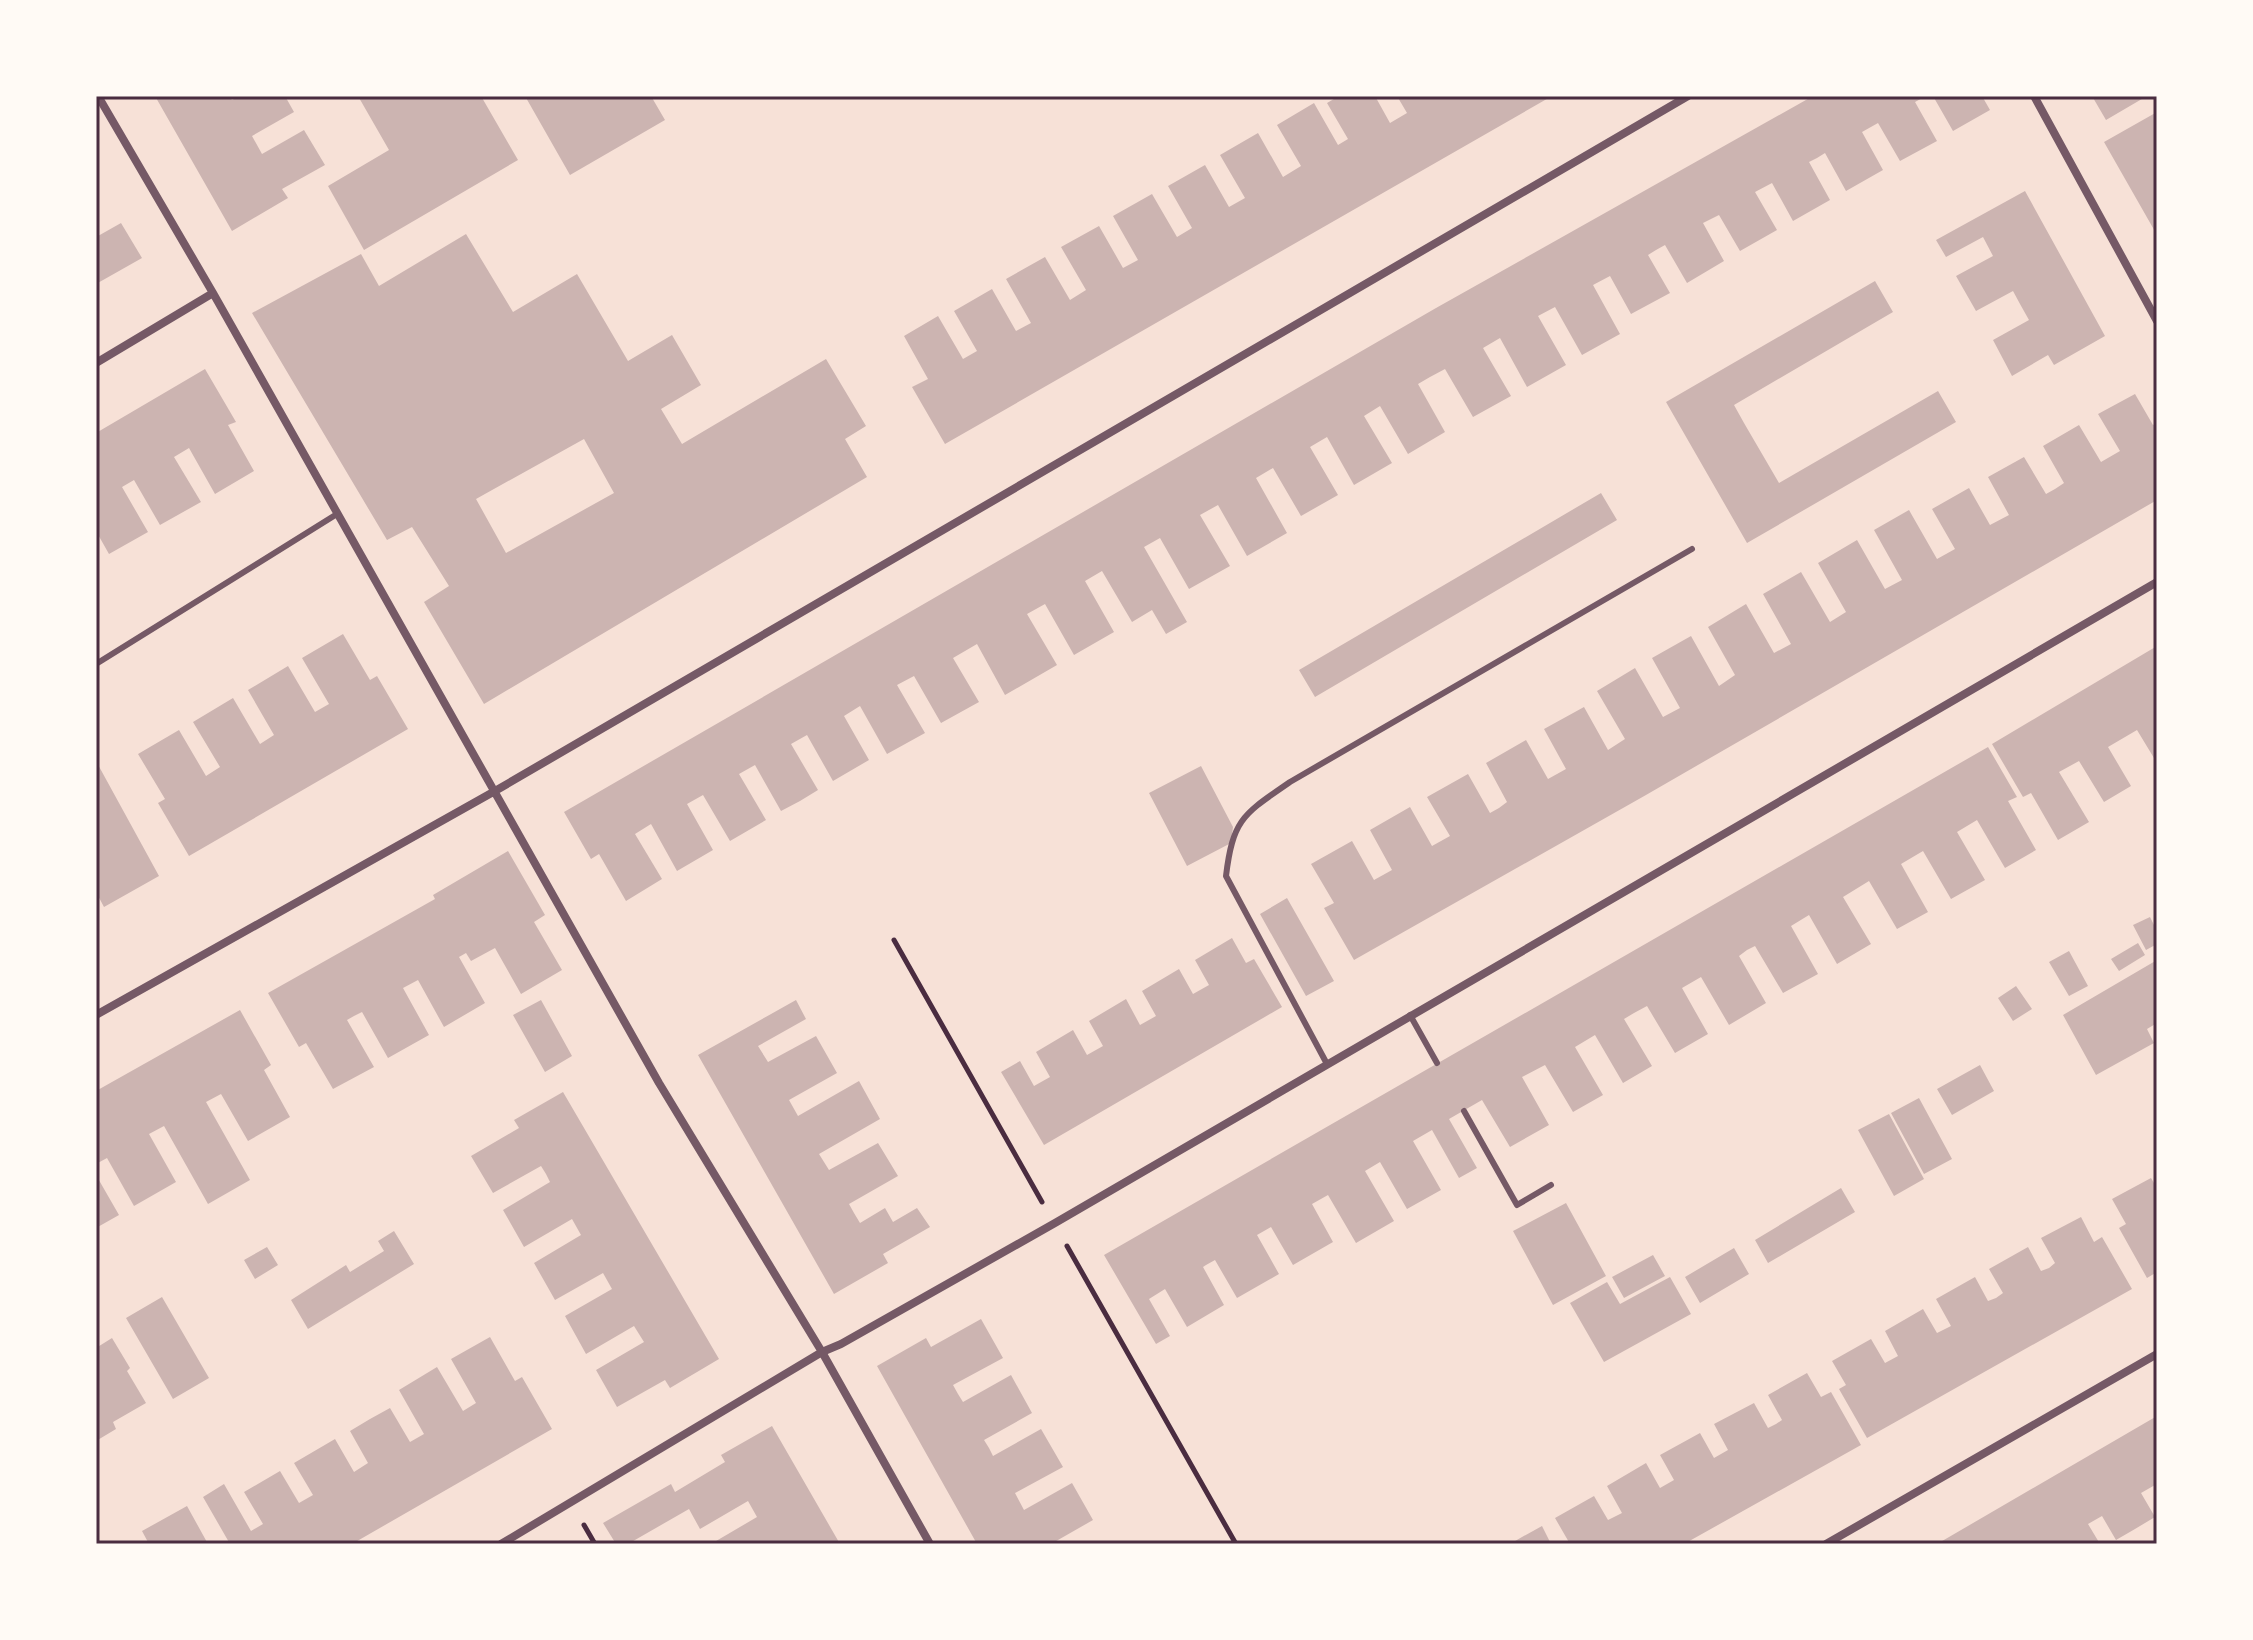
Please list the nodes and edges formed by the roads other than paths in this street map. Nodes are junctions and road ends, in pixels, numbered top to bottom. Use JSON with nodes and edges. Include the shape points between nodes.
{"nodes":[{"id":1,"x":98,"y":96,"type":"edge"},
{"id":2,"x":1688,"y":96,"type":"edge"},
{"id":3,"x":2034,"y":96,"type":"edge"},
{"id":4,"x":213,"y":293,"type":"junction"},
{"id":5,"x":2157,"y":321,"type":"edge"},
{"id":6,"x":96,"y":363,"type":"edge"},
{"id":7,"x":337,"y":514,"type":"junction"},
{"id":8,"x":1692,"y":549,"type":"dead end"},
{"id":9,"x":2157,"y":582,"type":"edge"},
{"id":10,"x":96,"y":664,"type":"edge"},
{"id":11,"x":495,"y":791,"type":"junction"},
{"id":12,"x":96,"y":1015,"type":"edge"},
{"id":13,"x":1410,"y":1015,"type":"junction"},
{"id":14,"x":1437,"y":1063,"type":"dead end"},
{"id":15,"x":1327,"y":1064,"type":"junction"},
{"id":16,"x":1464,"y":1111,"type":"dead end"},
{"id":17,"x":1551,"y":1185,"type":"dead end"},
{"id":18,"x":822,"y":1352,"type":"junction"},
{"id":19,"x":2157,"y":1354,"type":"edge"},
{"id":20,"x":501,"y":1544,"type":"edge"},
{"id":21,"x":930,"y":1544,"type":"edge"},
{"id":22,"x":1826,"y":1544,"type":"edge"}],
"edges":[{"from":1,"to":4,"type":"street"},
{"from":2,"to":11,"type":"street"},
{"from":3,"to":5,"type":"street"},
{"from":4,"to":6,"type":"street"},
{"from":4,"to":7,"type":"street"},
{"from":7,"to":10,"type":"lane"},
{"from":7,"to":11,"type":"street"},
{"from":8,"to":15,"type":"lane","via":[[1247,812],[1230,842],[1226,876]]},
{"from":9,"to":13,"type":"street"},
{"from":11,"to":12,"type":"street"},
{"from":11,"to":18,"type":"street","via":[[659,1083]]},
{"from":13,"to":14,"type":"lane"},
{"from":13,"to":15,"type":"street"},
{"from":15,"to":18,"type":"street"},
{"from":16,"to":17,"type":"lane","via":[[1517,1205]]},
{"from":18,"to":20,"type":"street"},
{"from":18,"to":21,"type":"street"},
{"from":19,"to":22,"type":"street"}]}
